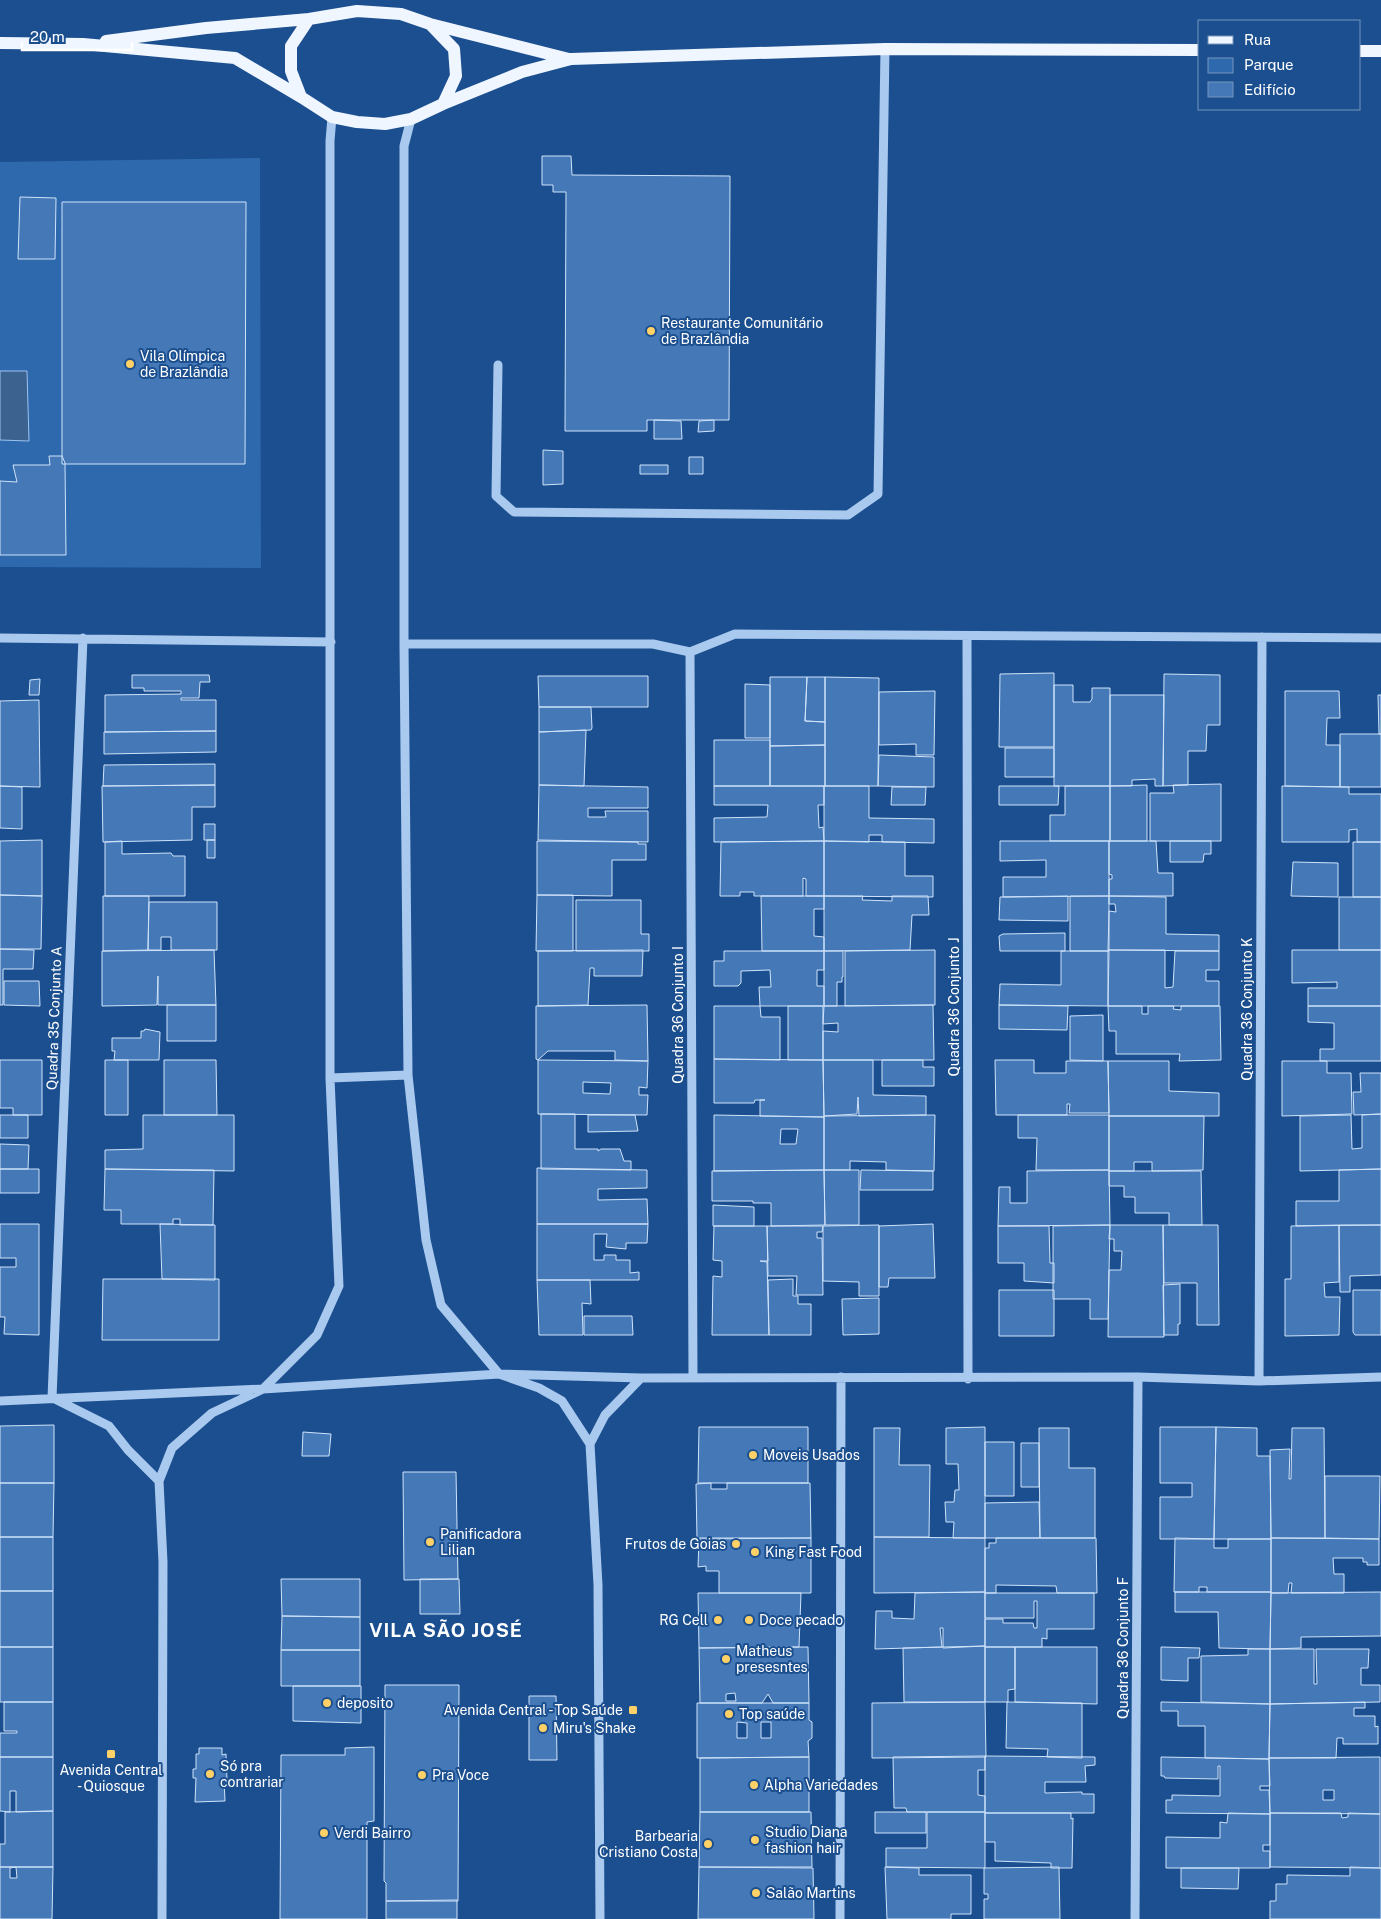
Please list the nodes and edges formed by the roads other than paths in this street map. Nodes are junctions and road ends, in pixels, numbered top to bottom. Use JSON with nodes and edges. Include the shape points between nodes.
{"nodes":[{"id":1,"x":309,"y":19,"type":"junction"},
{"id":2,"x":430,"y":24,"type":"junction"},
{"id":3,"x":0,"y":44,"type":"edge"},
{"id":4,"x":84,"y":44,"type":"junction"},
{"id":5,"x":885,"y":49,"type":"junction"},
{"id":6,"x":1198,"y":50,"type":"edge"},
{"id":7,"x":1361,"y":51,"type":"edge"},
{"id":8,"x":1381,"y":51,"type":"edge"},
{"id":9,"x":571,"y":59,"type":"junction"},
{"id":10,"x":301,"y":97,"type":"junction"},
{"id":11,"x":443,"y":104,"type":"junction"},
{"id":12,"x":332,"y":117,"type":"junction"},
{"id":13,"x":411,"y":119,"type":"junction"},
{"id":14,"x":498,"y":365,"type":"dead end"},
{"id":15,"x":967,"y":636,"type":"junction"},
{"id":16,"x":1262,"y":637,"type":"junction"},
{"id":17,"x":0,"y":638,"type":"edge"},
{"id":18,"x":83,"y":638,"type":"junction"},
{"id":19,"x":1381,"y":638,"type":"edge"},
{"id":20,"x":331,"y":642,"type":"junction"},
{"id":21,"x":404,"y":644,"type":"junction"},
{"id":22,"x":690,"y":652,"type":"junction"},
{"id":23,"x":408,"y":1075,"type":"junction"},
{"id":24,"x":330,"y":1078,"type":"junction"},
{"id":25,"x":499,"y":1374,"type":"junction"},
{"id":26,"x":693,"y":1377,"type":"junction"},
{"id":27,"x":841,"y":1377,"type":"junction"},
{"id":28,"x":1138,"y":1377,"type":"junction"},
{"id":29,"x":1381,"y":1377,"type":"edge"},
{"id":30,"x":641,"y":1378,"type":"junction"},
{"id":31,"x":968,"y":1379,"type":"junction"},
{"id":32,"x":1259,"y":1381,"type":"junction"},
{"id":33,"x":263,"y":1390,"type":"junction"},
{"id":34,"x":52,"y":1398,"type":"junction"},
{"id":35,"x":0,"y":1401,"type":"edge"},
{"id":36,"x":590,"y":1444,"type":"junction"},
{"id":37,"x":159,"y":1481,"type":"junction"},
{"id":38,"x":162,"y":1919,"type":"edge"},
{"id":39,"x":600,"y":1919,"type":"edge"},
{"id":40,"x":840,"y":1919,"type":"edge"},
{"id":41,"x":1135,"y":1919,"type":"edge"}],
"edges":[{"from":1,"to":2,"type":"main road","via":[[357,11],[401,14]]},
{"from":1,"to":4,"type":"main road"},
{"from":1,"to":10,"type":"main road","via":[[291,46],[292,71]]},
{"from":2,"to":9,"type":"main road"},
{"from":2,"to":11,"type":"main road","via":[[454,49],[456,76]]},
{"from":3,"to":4,"type":"main road"},
{"from":4,"to":10,"type":"main road","via":[[235,58]]},
{"from":5,"to":6,"type":"main road"},
{"from":5,"to":9,"type":"main road"},
{"from":5,"to":14,"type":"street","via":[[878,494],[848,515],[514,512],[496,496]]},
{"from":7,"to":8,"type":"main road"},
{"from":9,"to":11,"type":"main road","via":[[522,72]]},
{"from":10,"to":12,"type":"main road"},
{"from":11,"to":13,"type":"main road"},
{"from":12,"to":13,"type":"main road","via":[[385,124]]},
{"from":12,"to":20,"type":"street"},
{"from":13,"to":21,"type":"street","via":[[404,146]]},
{"from":15,"to":16,"type":"street"},
{"from":15,"to":22,"type":"street","via":[[734,634]]},
{"from":15,"to":31,"type":"street","name":"Quadra 36 Conjunto J"},
{"from":16,"to":19,"type":"street"},
{"from":16,"to":32,"type":"street","name":"Quadra 36 Conjunto K"},
{"from":17,"to":18,"type":"street"},
{"from":18,"to":20,"type":"street"},
{"from":18,"to":34,"type":"street","name":"Quadra 35 Conjunto A"},
{"from":20,"to":24,"type":"street"},
{"from":21,"to":22,"type":"street","via":[[653,644]]},
{"from":21,"to":23,"type":"street"},
{"from":22,"to":26,"type":"street","name":"Quadra 36 Conjunto I"},
{"from":23,"to":24,"type":"street"},
{"from":23,"to":25,"type":"street","via":[[426,1240],[441,1305]]},
{"from":24,"to":33,"type":"street","via":[[339,1286],[317,1335]]},
{"from":25,"to":30,"type":"street"},
{"from":25,"to":33,"type":"street"},
{"from":25,"to":36,"type":"street","via":[[539,1388],[562,1401]]},
{"from":26,"to":27,"type":"street"},
{"from":26,"to":30,"type":"street"},
{"from":27,"to":31,"type":"street"},
{"from":27,"to":40,"type":"street"},
{"from":28,"to":31,"type":"street"},
{"from":28,"to":32,"type":"street"},
{"from":28,"to":41,"type":"street","name":"Quadra 36 Conjunto F"},
{"from":29,"to":32,"type":"street"},
{"from":30,"to":36,"type":"street","via":[[606,1415]]},
{"from":33,"to":34,"type":"street"},
{"from":33,"to":37,"type":"street","via":[[212,1412],[172,1448]]},
{"from":34,"to":35,"type":"street"},
{"from":34,"to":37,"type":"street","via":[[109,1426]]},
{"from":36,"to":39,"type":"street","via":[[598,1585]]},
{"from":37,"to":38,"type":"street"}]}
